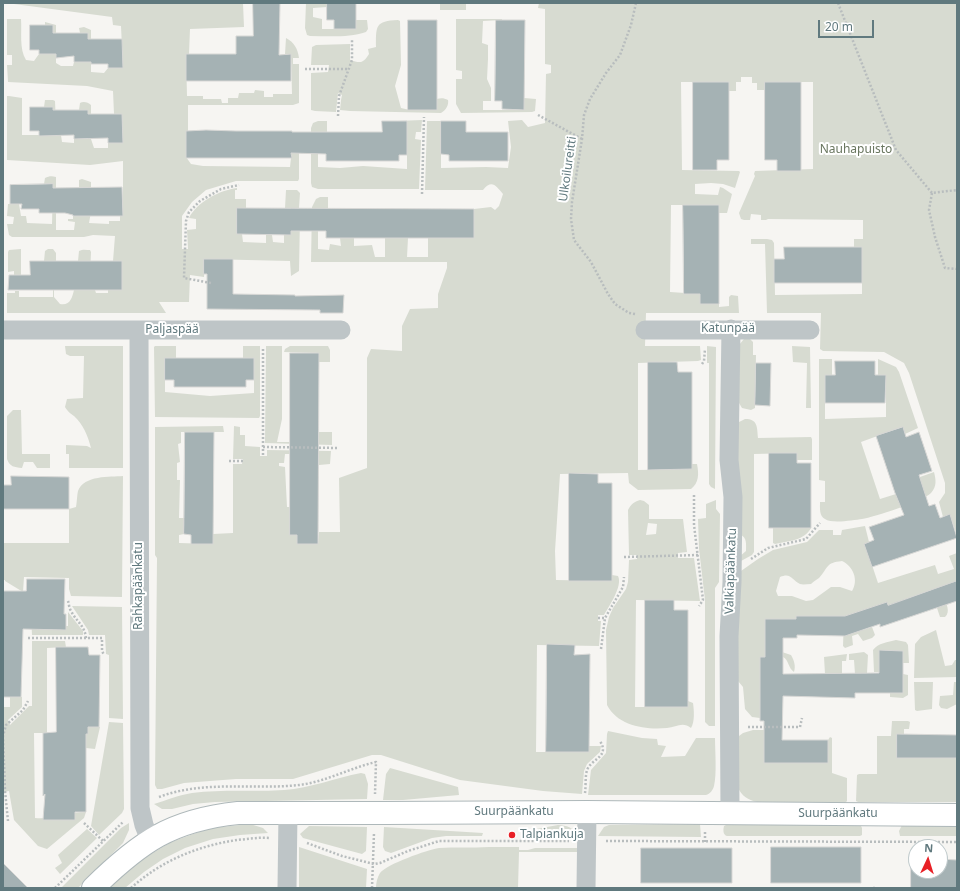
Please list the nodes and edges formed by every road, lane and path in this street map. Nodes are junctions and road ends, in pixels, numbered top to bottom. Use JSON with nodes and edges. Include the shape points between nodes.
{"nodes":[{"id":1,"x":636,"y":3,"type":"edge"},
{"id":2,"x":838,"y":3,"type":"edge"},
{"id":3,"x":352,"y":39,"type":"dead end"},
{"id":4,"x":305,"y":69,"type":"dead end"},
{"id":5,"x":348,"y":69,"type":"junction"},
{"id":6,"x":538,"y":115,"type":"dead end"},
{"id":7,"x":338,"y":116,"type":"dead end"},
{"id":8,"x":424,"y":117,"type":"dead end"},
{"id":9,"x":582,"y":138,"type":"junction"},
{"id":10,"x":239,"y":185,"type":"dead end"},
{"id":11,"x":957,"y":190,"type":"edge"},
{"id":12,"x":932,"y":193,"type":"junction"},
{"id":13,"x":422,"y":194,"type":"dead end"},
{"id":14,"x":957,"y":270,"type":"edge"},
{"id":15,"x":210,"y":283,"type":"dead end"},
{"id":16,"x":643,"y":323,"type":"joint"},
{"id":17,"x":731,"y":329,"type":"junction"},
{"id":18,"x":3,"y":330,"type":"edge"},
{"id":19,"x":138,"y":330,"type":"junction"},
{"id":20,"x":341,"y":330,"type":"dead end"},
{"id":21,"x":810,"y":330,"type":"dead end"},
{"id":22,"x":263,"y":342,"type":"dead end"},
{"id":23,"x":705,"y":342,"type":"dead end"},
{"id":24,"x":702,"y":364,"type":"dead end"},
{"id":25,"x":263,"y":447,"type":"junction"},
{"id":26,"x":339,"y":448,"type":"dead end"},
{"id":27,"x":263,"y":456,"type":"dead end"},
{"id":28,"x":229,"y":461,"type":"dead end"},
{"id":29,"x":242,"y":461,"type":"dead end"},
{"id":30,"x":694,"y":495,"type":"dead end"},
{"id":31,"x":820,"y":523,"type":"dead end"},
{"id":32,"x":698,"y":555,"type":"junction"},
{"id":33,"x":624,"y":557,"type":"dead end"},
{"id":34,"x":732,"y":569,"type":"junction"},
{"id":35,"x":624,"y":577,"type":"dead end"},
{"id":36,"x":68,"y":601,"type":"dead end"},
{"id":37,"x":699,"y":606,"type":"dead end"},
{"id":38,"x":598,"y":618,"type":"dead end"},
{"id":39,"x":605,"y":618,"type":"junction"},
{"id":40,"x":28,"y":638,"type":"dead end"},
{"id":41,"x":86,"y":638,"type":"junction"},
{"id":42,"x":601,"y":649,"type":"dead end"},
{"id":43,"x":104,"y":655,"type":"dead end"},
{"id":44,"x":28,"y":701,"type":"dead end"},
{"id":45,"x":802,"y":718,"type":"dead end"},
{"id":46,"x":760,"y":727,"type":"dead end"},
{"id":47,"x":600,"y":741,"type":"dead end"},
{"id":48,"x":376,"y":762,"type":"dead end"},
{"id":49,"x":153,"y":799,"type":"dead end"},
{"id":50,"x":586,"y":805,"type":"junction"},
{"id":51,"x":288,"y":813,"type":"junction"},
{"id":52,"x":730,"y":813,"type":"junction"},
{"id":53,"x":957,"y":815,"type":"edge"},
{"id":54,"x":126,"y":819,"type":"dead end"},
{"id":55,"x":8,"y":822,"type":"dead end"},
{"id":56,"x":84,"y":823,"type":"dead end"},
{"id":57,"x":287,"y":839,"type":"junction"},
{"id":58,"x":150,"y":840,"type":"junction"},
{"id":59,"x":103,"y":841,"type":"junction"},
{"id":60,"x":586,"y":841,"type":"junction"},
{"id":61,"x":957,"y":842,"type":"edge"},
{"id":62,"x":55,"y":888,"type":"edge"},
{"id":63,"x":93,"y":888,"type":"edge"},
{"id":64,"x":131,"y":888,"type":"edge"},
{"id":65,"x":287,"y":888,"type":"edge"},
{"id":66,"x":586,"y":888,"type":"edge"}],
"edges":[{"from":1,"to":9,"type":"path","name":"Ulkoilureitti","via":[[620,55],[590,99],[584,115]]},
{"from":2,"to":12,"type":"path","via":[[896,150]]},
{"from":3,"to":5,"type":"path","via":[[352,60]]},
{"from":4,"to":5,"type":"path"},
{"from":5,"to":7,"type":"path","via":[[339,96]]},
{"from":6,"to":9,"type":"path"},
{"from":8,"to":13,"type":"path"},
{"from":9,"to":16,"type":"path","name":"Ulkoilureitti","via":[[572,202],[574,240],[591,262],[615,304]]},
{"from":10,"to":15,"type":"path","via":[[221,189],[200,201],[189,212],[186,221],[184,278]]},
{"from":11,"to":12,"type":"path"},
{"from":12,"to":14,"type":"path","via":[[929,210],[945,268]]},
{"from":16,"to":17,"type":"street","name":"Katunpää"},
{"from":17,"to":21,"type":"street","name":"Katunpää"},
{"from":17,"to":34,"type":"street","name":"Valkiapäänkatu","via":[[729,460],[733,497]]},
{"from":18,"to":19,"type":"street","name":"Paljaspää"},
{"from":19,"to":20,"type":"street","name":"Paljaspää"},
{"from":19,"to":58,"type":"street","name":"Rahkapäänkatu","via":[[140,808]]},
{"from":22,"to":25,"type":"path"},
{"from":23,"to":24,"type":"path"},
{"from":25,"to":26,"type":"path"},
{"from":25,"to":27,"type":"path"},
{"from":28,"to":29,"type":"path"},
{"from":30,"to":32,"type":"path","via":[[694,526]]},
{"from":31,"to":34,"type":"path","via":[[806,539],[768,548]]},
{"from":32,"to":33,"type":"path"},
{"from":32,"to":37,"type":"path","via":[[703,600]]},
{"from":34,"to":52,"type":"street","name":"Valkiapäänkatu","via":[[729,636]]},
{"from":35,"to":39,"type":"path","via":[[623,587]]},
{"from":36,"to":41,"type":"path","via":[[70,610],[86,633]]},
{"from":38,"to":39,"type":"path"},
{"from":39,"to":42,"type":"path"},
{"from":40,"to":41,"type":"path"},
{"from":41,"to":43,"type":"path","via":[[102,638]]},
{"from":44,"to":55,"type":"path","via":[[6,725],[3,736]]},
{"from":45,"to":46,"type":"path","via":[[800,727]]},
{"from":47,"to":50,"type":"path","via":[[603,750],[587,772]]},
{"from":48,"to":49,"type":"path","via":[[301,785],[207,787],[169,793]]},
{"from":50,"to":51,"type":"street","name":"Suurpäänkatu","via":[[375,813]]},
{"from":50,"to":52,"type":"street","name":"Suurpäänkatu"},
{"from":50,"to":60,"type":"street"},
{"from":51,"to":57,"type":"street"},
{"from":51,"to":58,"type":"street","name":"Suurpäänkatu","via":[[217,815],[179,826]]},
{"from":52,"to":53,"type":"street","name":"Suurpäänkatu"},
{"from":54,"to":59,"type":"path"},
{"from":56,"to":59,"type":"path"},
{"from":57,"to":60,"type":"path","via":[[300,840],[342,856],[374,864],[439,841]]},
{"from":57,"to":64,"type":"path","via":[[248,839],[200,848],[168,862]]},
{"from":57,"to":65,"type":"street"},
{"from":58,"to":63,"type":"street","name":"Suurpäänkatu","via":[[131,853]]},
{"from":59,"to":62,"type":"path"},
{"from":60,"to":61,"type":"path"},
{"from":60,"to":66,"type":"street"}]}
